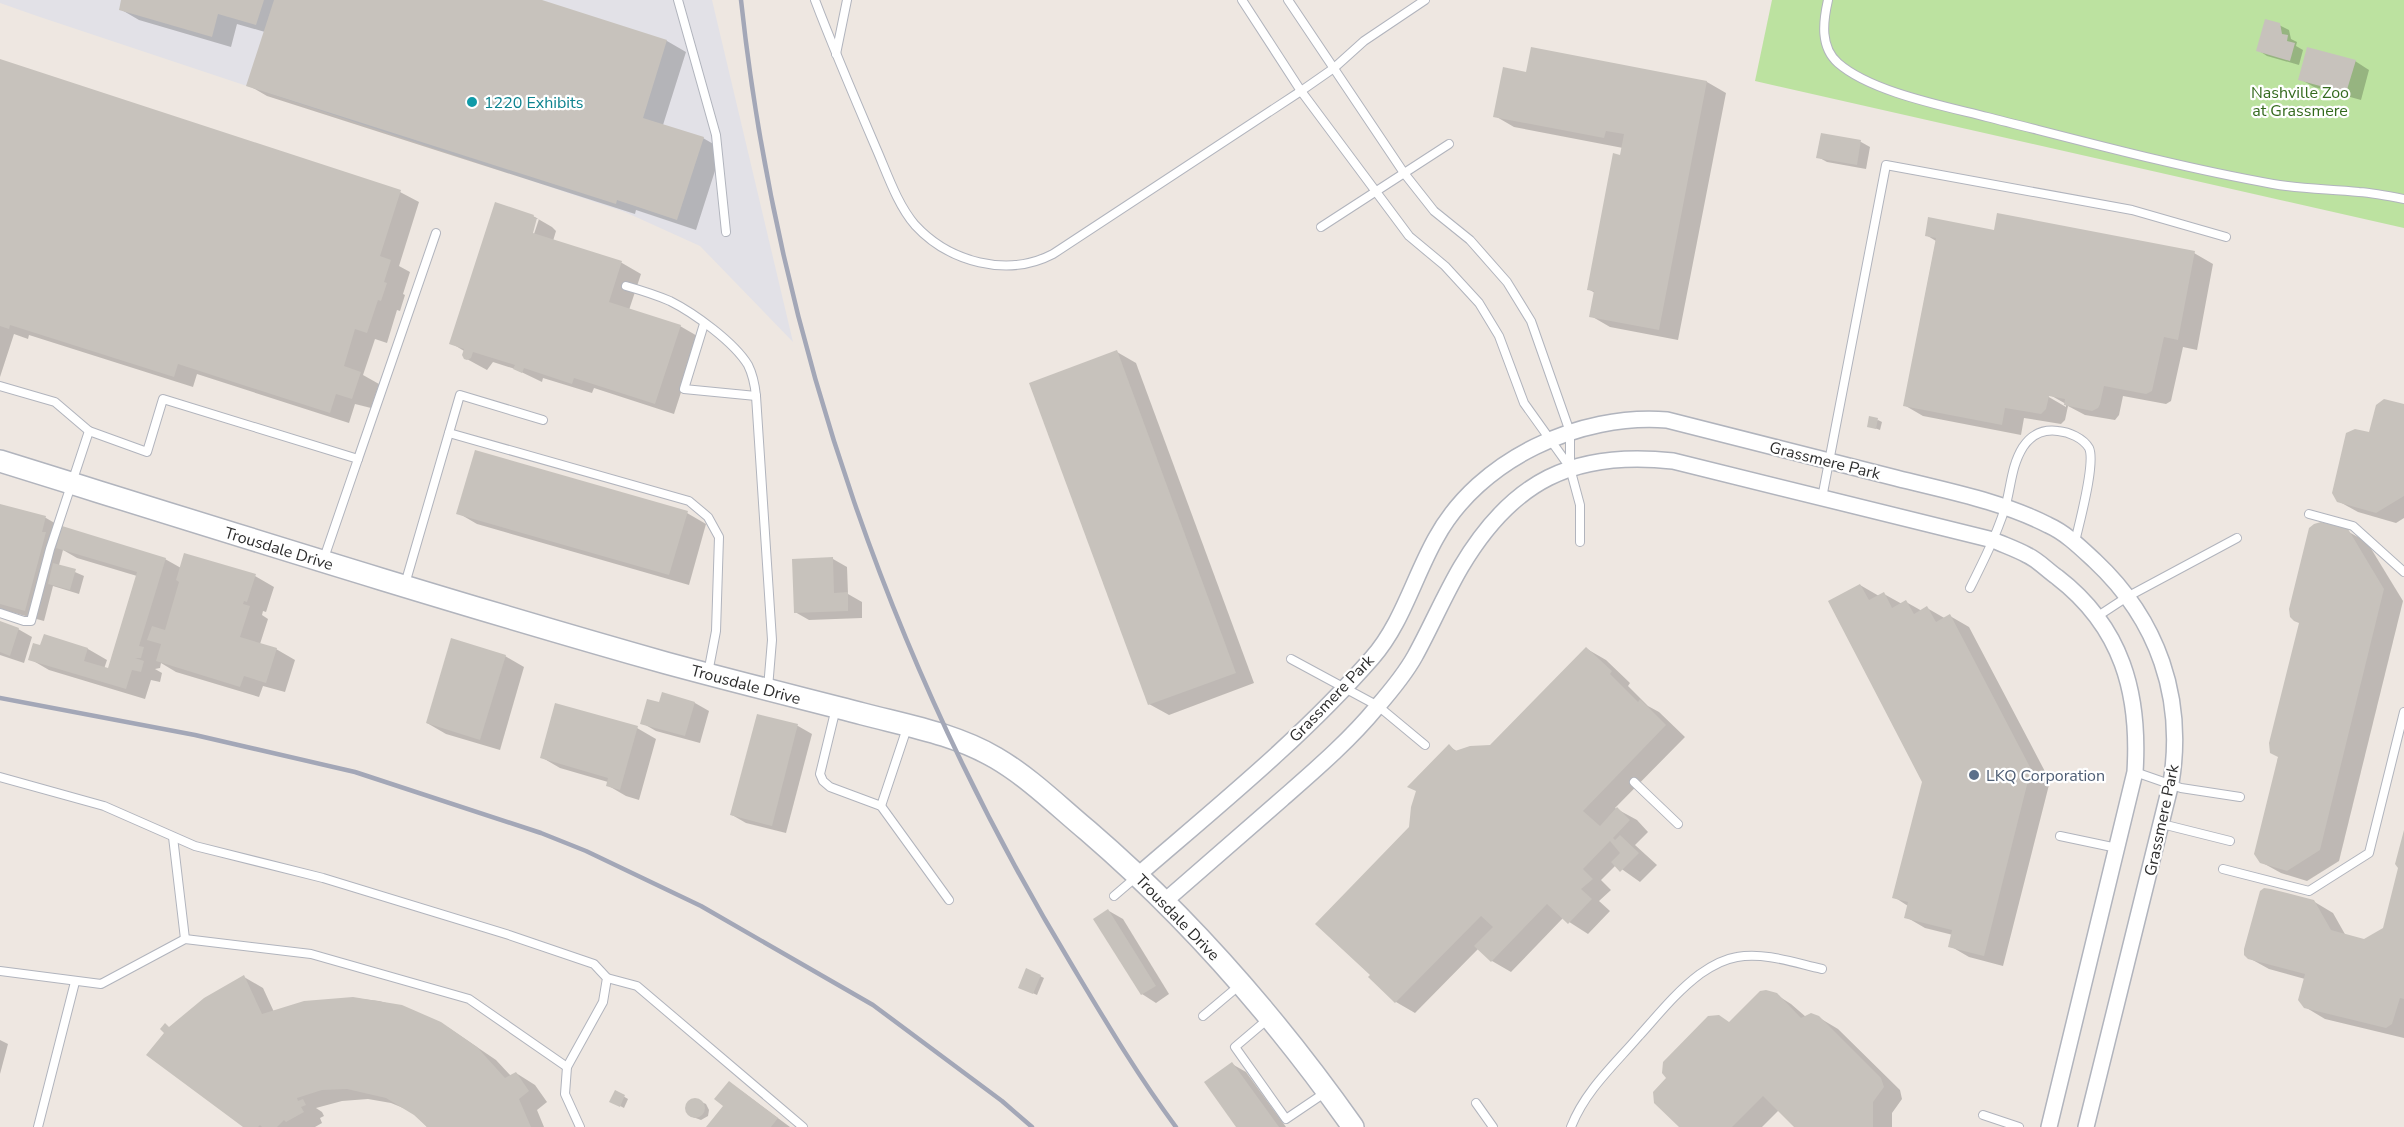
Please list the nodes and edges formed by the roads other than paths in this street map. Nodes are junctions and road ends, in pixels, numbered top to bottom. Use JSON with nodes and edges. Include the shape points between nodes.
{"nodes":[{"id":1,"x":678,"y":0,"type":"edge"},
{"id":2,"x":815,"y":0,"type":"edge"},
{"id":3,"x":847,"y":0,"type":"edge"},
{"id":4,"x":1242,"y":0,"type":"edge"},
{"id":5,"x":1288,"y":0,"type":"edge"},
{"id":6,"x":1425,"y":0,"type":"edge"},
{"id":7,"x":1828,"y":0,"type":"edge"},
{"id":8,"x":836,"y":55,"type":"junction"},
{"id":9,"x":1334,"y":68,"type":"junction"},
{"id":10,"x":1301,"y":91,"type":"junction"},
{"id":11,"x":1449,"y":144,"type":"dead end"},
{"id":12,"x":1404,"y":173,"type":"junction"},
{"id":13,"x":1375,"y":191,"type":"junction"},
{"id":14,"x":2404,"y":199,"type":"edge"},
{"id":15,"x":1321,"y":227,"type":"dead end"},
{"id":16,"x":726,"y":232,"type":"dead end"},
{"id":17,"x":436,"y":233,"type":"dead end"},
{"id":18,"x":2226,"y":237,"type":"dead end"},
{"id":19,"x":626,"y":286,"type":"dead end"},
{"id":20,"x":704,"y":324,"type":"junction"},
{"id":21,"x":0,"y":386,"type":"edge"},
{"id":22,"x":756,"y":396,"type":"junction"},
{"id":23,"x":543,"y":420,"type":"dead end"},
{"id":24,"x":89,"y":431,"type":"junction"},
{"id":25,"x":1570,"y":432,"type":"junction"},
{"id":26,"x":449,"y":433,"type":"junction"},
{"id":27,"x":1550,"y":439,"type":"junction"},
{"id":28,"x":358,"y":459,"type":"junction"},
{"id":29,"x":0,"y":461,"type":"edge"},
{"id":30,"x":1830,"y":462,"type":"junction"},
{"id":31,"x":1570,"y":468,"type":"junction"},
{"id":32,"x":72,"y":484,"type":"junction"},
{"id":33,"x":1822,"y":498,"type":"junction"},
{"id":34,"x":2005,"y":507,"type":"junction"},
{"id":35,"x":2309,"y":514,"type":"dead end"},
{"id":36,"x":2237,"y":538,"type":"dead end"},
{"id":37,"x":1993,"y":540,"type":"junction"},
{"id":38,"x":1580,"y":542,"type":"dead end"},
{"id":39,"x":2075,"y":544,"type":"junction"},
{"id":40,"x":323,"y":562,"type":"junction"},
{"id":41,"x":2404,"y":572,"type":"edge"},
{"id":42,"x":404,"y":586,"type":"junction"},
{"id":43,"x":1970,"y":588,"type":"dead end"},
{"id":44,"x":2127,"y":597,"type":"junction"},
{"id":45,"x":0,"y":613,"type":"edge"},
{"id":46,"x":2098,"y":616,"type":"junction"},
{"id":47,"x":1291,"y":659,"type":"dead end"},
{"id":48,"x":708,"y":674,"type":"junction"},
{"id":49,"x":1345,"y":689,"type":"junction"},
{"id":50,"x":768,"y":690,"type":"junction"},
{"id":51,"x":1378,"y":706,"type":"junction"},
{"id":52,"x":837,"y":707,"type":"junction"},
{"id":53,"x":2404,"y":712,"type":"edge"},
{"id":54,"x":908,"y":725,"type":"junction"},
{"id":55,"x":1425,"y":745,"type":"dead end"},
{"id":56,"x":2135,"y":772,"type":"junction"},
{"id":57,"x":0,"y":777,"type":"edge"},
{"id":58,"x":1634,"y":782,"type":"dead end"},
{"id":59,"x":2171,"y":783,"type":"junction"},
{"id":60,"x":2240,"y":797,"type":"dead end"},
{"id":61,"x":881,"y":806,"type":"junction"},
{"id":62,"x":1678,"y":824,"type":"dead end"},
{"id":63,"x":2162,"y":825,"type":"junction"},
{"id":64,"x":2060,"y":836,"type":"dead end"},
{"id":65,"x":173,"y":837,"type":"junction"},
{"id":66,"x":2230,"y":841,"type":"dead end"},
{"id":67,"x":2117,"y":849,"type":"junction"},
{"id":68,"x":2223,"y":869,"type":"dead end"},
{"id":69,"x":1138,"y":874,"type":"junction"},
{"id":70,"x":1113,"y":896,"type":"dead end"},
{"id":71,"x":949,"y":900,"type":"dead end"},
{"id":72,"x":1165,"y":901,"type":"junction"},
{"id":73,"x":185,"y":939,"type":"junction"},
{"id":74,"x":1822,"y":969,"type":"dead end"},
{"id":75,"x":0,"y":971,"type":"edge"},
{"id":76,"x":608,"y":978,"type":"junction"},
{"id":77,"x":75,"y":982,"type":"junction"},
{"id":78,"x":1242,"y":983,"type":"junction"},
{"id":79,"x":1203,"y":1016,"type":"dead end"},
{"id":80,"x":1269,"y":1018,"type":"junction"},
{"id":81,"x":567,"y":1067,"type":"junction"},
{"id":82,"x":1328,"y":1091,"type":"junction"},
{"id":83,"x":1476,"y":1102,"type":"dead end"},
{"id":84,"x":1983,"y":1115,"type":"dead end"},
{"id":85,"x":38,"y":1127,"type":"edge"},
{"id":86,"x":580,"y":1127,"type":"edge"},
{"id":87,"x":803,"y":1127,"type":"edge"},
{"id":88,"x":1353,"y":1127,"type":"edge"},
{"id":89,"x":1493,"y":1127,"type":"edge"},
{"id":90,"x":1571,"y":1127,"type":"edge"},
{"id":91,"x":2019,"y":1127,"type":"edge"},
{"id":92,"x":2049,"y":1127,"type":"edge"},
{"id":93,"x":2086,"y":1127,"type":"edge"}],
"edges":[{"from":1,"to":16,"type":"lane","via":[[716,135]]},
{"from":2,"to":8,"type":"lane"},
{"from":3,"to":8,"type":"lane"},
{"from":4,"to":10,"type":"lane"},
{"from":5,"to":9,"type":"lane"},
{"from":6,"to":9,"type":"lane","via":[[1364,41]]},
{"from":7,"to":14,"type":"lane","via":[[1824,33],[1827,48],[1850,72],[1887,88],[2166,163],[2276,185]]},
{"from":8,"to":10,"type":"lane","via":[[910,218],[934,242],[962,258],[1005,266],[1053,254]]},
{"from":9,"to":10,"type":"lane"},
{"from":9,"to":12,"type":"lane"},
{"from":10,"to":13,"type":"lane"},
{"from":11,"to":12,"type":"lane"},
{"from":12,"to":13,"type":"lane"},
{"from":12,"to":25,"type":"lane","via":[[1434,212],[1470,240],[1507,282],[1531,321]]},
{"from":13,"to":15,"type":"lane"},
{"from":13,"to":27,"type":"lane","via":[[1409,236],[1479,303],[1499,336],[1524,403]]},
{"from":17,"to":28,"type":"lane"},
{"from":18,"to":30,"type":"lane","via":[[2132,210],[1886,165]]},
{"from":19,"to":20,"type":"lane","via":[[669,301]]},
{"from":20,"to":22,"type":"lane","via":[[747,365]]},
{"from":20,"to":22,"type":"lane","via":[[684,389]]},
{"from":21,"to":24,"type":"lane","via":[[55,402]]},
{"from":22,"to":50,"type":"lane","via":[[771,640]]},
{"from":23,"to":26,"type":"lane","via":[[460,395]]},
{"from":24,"to":28,"type":"lane","via":[[147,452],[163,399]]},
{"from":24,"to":32,"type":"lane"},
{"from":25,"to":27,"type":"street","name":"Grassmere Park"},
{"from":25,"to":30,"type":"street","name":"Grassmere Park","via":[[1598,424],[1648,418],[1667,420]]},
{"from":25,"to":31,"type":"lane"},
{"from":26,"to":42,"type":"lane"},
{"from":26,"to":48,"type":"lane","via":[[689,501],[702,510],[717,529],[719,545],[716,631]]},
{"from":27,"to":31,"type":"lane"},
{"from":27,"to":49,"type":"street","name":"Grassmere Park","via":[[1516,455],[1455,509],[1437,534],[1375,655]]},
{"from":28,"to":40,"type":"lane"},
{"from":29,"to":32,"type":"street","name":"Trousdale Drive"},
{"from":30,"to":33,"type":"lane"},
{"from":30,"to":34,"type":"street","name":"Grassmere Park"},
{"from":31,"to":33,"type":"street","via":[[1598,460],[1673,461]]},
{"from":31,"to":38,"type":"lane","via":[[1580,505]]},
{"from":31,"to":51,"type":"street","via":[[1509,503],[1482,536],[1414,659]]},
{"from":32,"to":40,"type":"street","name":"Trousdale Drive"},
{"from":32,"to":45,"type":"lane","via":[[31,621]]},
{"from":33,"to":37,"type":"street"},
{"from":34,"to":37,"type":"lane"},
{"from":34,"to":39,"type":"street","name":"Grassmere Park","via":[[2048,525]]},
{"from":34,"to":39,"type":"lane","via":[[2013,470],[2027,442],[2048,430],[2076,436],[2088,446],[2091,457]]},
{"from":35,"to":41,"type":"lane","via":[[2353,526]]},
{"from":36,"to":44,"type":"lane"},
{"from":37,"to":43,"type":"lane"},
{"from":37,"to":46,"type":"street","via":[[2029,556],[2084,599]]},
{"from":39,"to":44,"type":"street","name":"Grassmere Park","via":[[2111,576]]},
{"from":40,"to":42,"type":"street","name":"Trousdale Drive"},
{"from":42,"to":48,"type":"street","name":"Trousdale Drive"},
{"from":44,"to":46,"type":"lane"},
{"from":44,"to":59,"type":"street","name":"Grassmere Park","via":[[2148,631],[2167,676],[2175,723]]},
{"from":46,"to":56,"type":"street","via":[[2122,663],[2136,712]]},
{"from":47,"to":49,"type":"lane"},
{"from":48,"to":50,"type":"street","name":"Trousdale Drive"},
{"from":49,"to":51,"type":"lane"},
{"from":49,"to":69,"type":"street","name":"Grassmere Park"},
{"from":50,"to":52,"type":"street","name":"Trousdale Drive"},
{"from":51,"to":55,"type":"lane"},
{"from":51,"to":72,"type":"street","via":[[1321,766]]},
{"from":52,"to":54,"type":"street","name":"Trousdale Drive"},
{"from":52,"to":61,"type":"lane","via":[[820,774],[823,782]]},
{"from":53,"to":68,"type":"lane","via":[[2369,853],[2309,891]]},
{"from":54,"to":61,"type":"lane"},
{"from":54,"to":69,"type":"street","name":"Trousdale Drive","via":[[970,744],[1000,760]]},
{"from":56,"to":59,"type":"lane"},
{"from":56,"to":67,"type":"street"},
{"from":57,"to":65,"type":"lane","via":[[104,806]]},
{"from":58,"to":62,"type":"lane"},
{"from":59,"to":60,"type":"lane"},
{"from":59,"to":63,"type":"street","name":"Grassmere Park"},
{"from":61,"to":71,"type":"lane"},
{"from":63,"to":66,"type":"lane"},
{"from":63,"to":93,"type":"street","name":"Grassmere Park"},
{"from":64,"to":67,"type":"lane"},
{"from":65,"to":73,"type":"lane"},
{"from":65,"to":76,"type":"lane","via":[[509,935],[594,964]]},
{"from":67,"to":92,"type":"street"},
{"from":69,"to":70,"type":"lane"},
{"from":69,"to":72,"type":"street","name":"Trousdale Drive"},
{"from":72,"to":78,"type":"street","name":"Trousdale Drive"},
{"from":73,"to":77,"type":"lane","via":[[101,984]]},
{"from":73,"to":81,"type":"lane","via":[[311,954],[469,999]]},
{"from":74,"to":90,"type":"lane","via":[[1750,956],[1722,962],[1701,973],[1678,993],[1591,1091]]},
{"from":75,"to":77,"type":"lane"},
{"from":76,"to":81,"type":"lane","via":[[603,1002]]},
{"from":76,"to":87,"type":"lane","via":[[637,986]]},
{"from":77,"to":85,"type":"lane"},
{"from":78,"to":79,"type":"lane"},
{"from":78,"to":80,"type":"street","name":"Trousdale Drive"},
{"from":80,"to":82,"type":"street","name":"Trousdale Drive"},
{"from":80,"to":82,"type":"lane","via":[[1235,1047],[1286,1119]]},
{"from":81,"to":86,"type":"lane","via":[[565,1094]]},
{"from":82,"to":88,"type":"street","name":"Trousdale Drive"},
{"from":83,"to":89,"type":"lane"},
{"from":84,"to":91,"type":"lane"}]}
